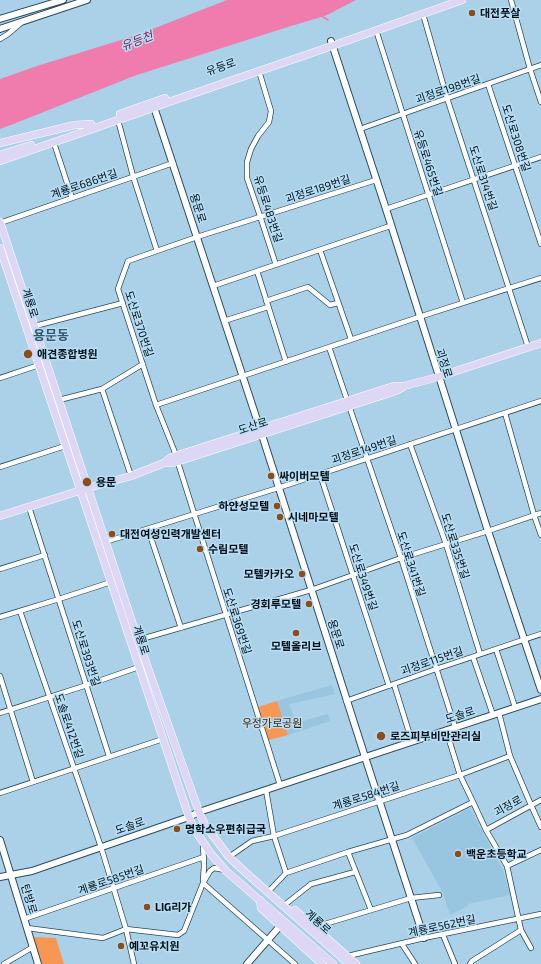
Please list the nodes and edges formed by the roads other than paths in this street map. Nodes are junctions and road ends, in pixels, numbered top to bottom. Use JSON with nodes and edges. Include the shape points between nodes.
{"nodes":[{"id":1,"x":63,"y":0,"type":"edge"},
{"id":2,"x":84,"y":0,"type":"edge"},
{"id":3,"x":449,"y":0,"type":"edge"},
{"id":4,"x":462,"y":0,"type":"edge"},
{"id":5,"x":511,"y":0,"type":"edge"},
{"id":6,"x":422,"y":14,"type":"junction"},
{"id":7,"x":0,"y":19,"type":"edge"},
{"id":8,"x":22,"y":22,"type":"junction"},
{"id":9,"x":0,"y":29,"type":"edge"},
{"id":10,"x":376,"y":30,"type":"junction"},
{"id":11,"x":0,"y":39,"type":"edge"},
{"id":12,"x":332,"y":44,"type":"junction"},
{"id":13,"x":541,"y":65,"type":"edge"},
{"id":14,"x":530,"y":69,"type":"junction"},
{"id":15,"x":259,"y":71,"type":"junction"},
{"id":16,"x":488,"y":84,"type":"junction"},
{"id":17,"x":447,"y":98,"type":"junction"},
{"id":18,"x":541,"y":102,"type":"edge"},
{"id":19,"x":154,"y":105,"type":"junction"},
{"id":20,"x":403,"y":114,"type":"junction"},
{"id":21,"x":118,"y":120,"type":"junction"},
{"id":22,"x":91,"y":124,"type":"junction"},
{"id":23,"x":360,"y":129,"type":"junction"},
{"id":24,"x":0,"y":143,"type":"edge"},
{"id":25,"x":54,"y":143,"type":"junction"},
{"id":26,"x":0,"y":156,"type":"edge"},
{"id":27,"x":541,"y":157,"type":"edge"},
{"id":28,"x":0,"y":161,"type":"edge"},
{"id":29,"x":173,"y":163,"type":"junction"},
{"id":30,"x":516,"y":166,"type":"junction"},
{"id":31,"x":133,"y":176,"type":"junction"},
{"id":32,"x":376,"y":180,"type":"junction"},
{"id":33,"x":474,"y":180,"type":"junction"},
{"id":34,"x":428,"y":194,"type":"junction"},
{"id":35,"x":72,"y":198,"type":"junction"},
{"id":36,"x":386,"y":209,"type":"junction"},
{"id":37,"x":260,"y":216,"type":"junction"},
{"id":38,"x":0,"y":222,"type":"edge"},
{"id":39,"x":390,"y":226,"type":"junction"},
{"id":40,"x":197,"y":237,"type":"junction"},
{"id":41,"x":541,"y":244,"type":"edge"},
{"id":42,"x":0,"y":248,"type":"edge"},
{"id":43,"x":320,"y":250,"type":"junction"},
{"id":44,"x":157,"y":251,"type":"junction"},
{"id":45,"x":276,"y":265,"type":"junction"},
{"id":46,"x":256,"y":271,"type":"junction"},
{"id":47,"x":541,"y":278,"type":"edge"},
{"id":48,"x":213,"y":286,"type":"junction"},
{"id":49,"x":509,"y":288,"type":"junction"},
{"id":50,"x":266,"y":301,"type":"junction"},
{"id":51,"x":123,"y":303,"type":"junction"},
{"id":52,"x":338,"y":303,"type":"junction"},
{"id":53,"x":463,"y":303,"type":"junction"},
{"id":54,"x":268,"y":307,"type":"junction"},
{"id":55,"x":419,"y":316,"type":"junction"},
{"id":56,"x":224,"y":321,"type":"junction"},
{"id":57,"x":35,"y":326,"type":"junction"},
{"id":58,"x":351,"y":339,"type":"junction"},
{"id":59,"x":541,"y":343,"type":"edge"},
{"id":60,"x":329,"y":347,"type":"junction"},
{"id":61,"x":528,"y":347,"type":"junction"},
{"id":62,"x":286,"y":362,"type":"junction"},
{"id":63,"x":142,"y":364,"type":"junction"},
{"id":64,"x":39,"y":365,"type":"junction"},
{"id":65,"x":242,"y":376,"type":"junction"},
{"id":66,"x":438,"y":377,"type":"junction"},
{"id":67,"x":0,"y":378,"type":"edge"},
{"id":68,"x":102,"y":389,"type":"junction"},
{"id":69,"x":59,"y":400,"type":"junction"},
{"id":70,"x":541,"y":401,"type":"edge"},
{"id":71,"x":348,"y":404,"type":"junction"},
{"id":72,"x":156,"y":405,"type":"junction"},
{"id":73,"x":505,"y":413,"type":"junction"},
{"id":74,"x":455,"y":429,"type":"junction"},
{"id":75,"x":261,"y":432,"type":"junction"},
{"id":76,"x":410,"y":444,"type":"junction"},
{"id":77,"x":66,"y":446,"type":"junction"},
{"id":78,"x":176,"y":459,"type":"junction"},
{"id":79,"x":366,"y":459,"type":"junction"},
{"id":80,"x":0,"y":467,"type":"edge"},
{"id":81,"x":320,"y":474,"type":"junction"},
{"id":82,"x":131,"y":476,"type":"junction"},
{"id":83,"x":88,"y":488,"type":"junction"},
{"id":84,"x":278,"y":488,"type":"junction"},
{"id":85,"x":80,"y":490,"type":"junction"},
{"id":86,"x":29,"y":506,"type":"junction"},
{"id":87,"x":541,"y":513,"type":"edge"},
{"id":88,"x":194,"y":514,"type":"junction"},
{"id":89,"x":534,"y":515,"type":"junction"},
{"id":90,"x":0,"y":516,"type":"edge"},
{"id":91,"x":148,"y":529,"type":"junction"},
{"id":92,"x":488,"y":531,"type":"junction"},
{"id":93,"x":541,"y":535,"type":"edge"},
{"id":94,"x":106,"y":542,"type":"junction"},
{"id":95,"x":446,"y":544,"type":"junction"},
{"id":96,"x":45,"y":555,"type":"junction"},
{"id":97,"x":401,"y":558,"type":"junction"},
{"id":98,"x":0,"y":569,"type":"edge"},
{"id":99,"x":353,"y":575,"type":"junction"},
{"id":100,"x":111,"y":582,"type":"junction"},
{"id":101,"x":311,"y":590,"type":"junction"},
{"id":102,"x":59,"y":599,"type":"junction"},
{"id":103,"x":20,"y":611,"type":"junction"},
{"id":104,"x":226,"y":615,"type":"junction"},
{"id":105,"x":0,"y":617,"type":"edge"},
{"id":106,"x":181,"y":628,"type":"junction"},
{"id":107,"x":541,"y":634,"type":"edge"},
{"id":108,"x":524,"y":639,"type":"junction"},
{"id":109,"x":138,"y":640,"type":"junction"},
{"id":110,"x":496,"y":649,"type":"junction"},
{"id":111,"x":480,"y":654,"type":"junction"},
{"id":112,"x":473,"y":657,"type":"junction"},
{"id":113,"x":139,"y":667,"type":"junction"},
{"id":114,"x":436,"y":669,"type":"junction"},
{"id":115,"x":0,"y":676,"type":"edge"},
{"id":116,"x":394,"y":684,"type":"junction"},
{"id":117,"x":87,"y":686,"type":"junction"},
{"id":118,"x":389,"y":686,"type":"junction"},
{"id":119,"x":541,"y":690,"type":"edge"},
{"id":120,"x":50,"y":697,"type":"junction"},
{"id":121,"x":541,"y":699,"type":"edge"},
{"id":122,"x":346,"y":701,"type":"junction"},
{"id":123,"x":515,"y":708,"type":"junction"},
{"id":124,"x":11,"y":710,"type":"junction"},
{"id":125,"x":0,"y":713,"type":"edge"},
{"id":126,"x":496,"y":714,"type":"junction"},
{"id":127,"x":455,"y":727,"type":"junction"},
{"id":128,"x":446,"y":730,"type":"junction"},
{"id":129,"x":163,"y":739,"type":"junction"},
{"id":130,"x":412,"y":742,"type":"junction"},
{"id":131,"x":110,"y":756,"type":"junction"},
{"id":132,"x":510,"y":756,"type":"junction"},
{"id":133,"x":365,"y":757,"type":"junction"},
{"id":134,"x":74,"y":768,"type":"junction"},
{"id":135,"x":460,"y":775,"type":"junction"},
{"id":136,"x":34,"y":782,"type":"junction"},
{"id":137,"x":280,"y":785,"type":"junction"},
{"id":138,"x":266,"y":790,"type":"junction"},
{"id":139,"x":0,"y":793,"type":"edge"},
{"id":140,"x":541,"y":800,"type":"edge"},
{"id":141,"x":379,"y":801,"type":"junction"},
{"id":142,"x":473,"y":802,"type":"junction"},
{"id":143,"x":531,"y":805,"type":"junction"},
{"id":144,"x":199,"y":812,"type":"junction"},
{"id":145,"x":189,"y":817,"type":"junction"},
{"id":146,"x":541,"y":827,"type":"edge"},
{"id":147,"x":486,"y":830,"type":"junction"},
{"id":148,"x":274,"y":836,"type":"junction"},
{"id":149,"x":0,"y":840,"type":"edge"},
{"id":150,"x":392,"y":840,"type":"junction"},
{"id":151,"x":203,"y":841,"type":"junction"},
{"id":152,"x":101,"y":847,"type":"junction"},
{"id":153,"x":541,"y":850,"type":"edge"},
{"id":154,"x":348,"y":852,"type":"junction"},
{"id":155,"x":204,"y":857,"type":"junction"},
{"id":156,"x":229,"y":857,"type":"junction"},
{"id":157,"x":507,"y":866,"type":"junction"},
{"id":158,"x":226,"y":871,"type":"junction"},
{"id":159,"x":355,"y":872,"type":"junction"},
{"id":160,"x":286,"y":873,"type":"junction"},
{"id":161,"x":11,"y":875,"type":"junction"},
{"id":162,"x":0,"y":877,"type":"edge"},
{"id":163,"x":203,"y":883,"type":"junction"},
{"id":164,"x":114,"y":888,"type":"junction"},
{"id":165,"x":271,"y":895,"type":"junction"},
{"id":166,"x":439,"y":895,"type":"dead end"},
{"id":167,"x":411,"y":898,"type":"junction"},
{"id":168,"x":260,"y":900,"type":"junction"},
{"id":169,"x":286,"y":903,"type":"junction"},
{"id":170,"x":371,"y":910,"type":"junction"},
{"id":171,"x":541,"y":914,"type":"edge"},
{"id":172,"x":24,"y":919,"type":"junction"},
{"id":173,"x":518,"y":919,"type":"junction"},
{"id":174,"x":280,"y":926,"type":"junction"},
{"id":175,"x":315,"y":927,"type":"junction"},
{"id":176,"x":27,"y":928,"type":"junction"},
{"id":177,"x":126,"y":929,"type":"junction"},
{"id":178,"x":521,"y":930,"type":"junction"},
{"id":179,"x":443,"y":934,"type":"junction"},
{"id":180,"x":424,"y":938,"type":"junction"},
{"id":181,"x":267,"y":940,"type":"junction"},
{"id":182,"x":402,"y":944,"type":"junction"},
{"id":183,"x":33,"y":947,"type":"junction"},
{"id":184,"x":531,"y":948,"type":"dead end"},
{"id":185,"x":348,"y":960,"type":"edge"},
{"id":186,"x":4,"y":964,"type":"edge"},
{"id":187,"x":38,"y":964,"type":"edge"},
{"id":188,"x":134,"y":964,"type":"edge"},
{"id":189,"x":247,"y":964,"type":"edge"},
{"id":190,"x":294,"y":964,"type":"edge"},
{"id":191,"x":322,"y":964,"type":"edge"},
{"id":192,"x":333,"y":964,"type":"edge"},
{"id":193,"x":356,"y":964,"type":"edge"},
{"id":194,"x":415,"y":964,"type":"edge"},
{"id":195,"x":455,"y":964,"type":"edge"},
{"id":196,"x":470,"y":964,"type":"edge"}],
"edges":[{"from":1,"to":7,"type":"street"},
{"from":2,"to":8,"type":"street"},
{"from":3,"to":12,"type":"main road","name":"유등로"},
{"from":4,"to":6,"type":"main road","name":"유등로"},
{"from":5,"to":14,"type":"street"},
{"from":6,"to":10,"type":"main road","name":"유등로"},
{"from":6,"to":17,"type":"street","name":"도산로314번길"},
{"from":8,"to":9,"type":"street"},
{"from":8,"to":11,"type":"street"},
{"from":10,"to":12,"type":"main road","name":"유등로"},
{"from":10,"to":20,"type":"street","name":"유등로465번길"},
{"from":12,"to":15,"type":"main road","name":"유등로"},
{"from":12,"to":19,"type":"main road","name":"유등로"},
{"from":12,"to":23,"type":"street","name":"괴정로"},
{"from":13,"to":14,"type":"street","name":"괴정로198번길"},
{"from":14,"to":16,"type":"street","name":"괴정로198번길"},
{"from":14,"to":18,"type":"street"},
{"from":15,"to":19,"type":"main road","name":"유등로"},
{"from":15,"to":37,"type":"street","name":"유등로483번길","via":[[271,111],[269,122],[251,149],[247,162],[247,178]]},
{"from":16,"to":17,"type":"street","name":"괴정로198번길"},
{"from":16,"to":30,"type":"street","name":"도산로308번길"},
{"from":17,"to":20,"type":"street","name":"괴정로198번길"},
{"from":17,"to":33,"type":"street","name":"도산로314번길"},
{"from":19,"to":21,"type":"main road","name":"유등로"},
{"from":19,"to":22,"type":"main road","name":"유등로"},
{"from":19,"to":29,"type":"street","name":"용문로"},
{"from":20,"to":23,"type":"street","name":"괴정로198번길"},
{"from":20,"to":34,"type":"street","name":"유등로465번길"},
{"from":21,"to":25,"type":"main road","name":"유등로"},
{"from":21,"to":31,"type":"street"},
{"from":22,"to":24,"type":"main road","via":[[75,125]]},
{"from":22,"to":26,"type":"main road","name":"유등로"},
{"from":23,"to":32,"type":"street","name":"괴정로"},
{"from":25,"to":28,"type":"main road","name":"유등로"},
{"from":25,"to":35,"type":"street"},
{"from":27,"to":30,"type":"street"},
{"from":29,"to":31,"type":"street","name":"계룡로686번길"},
{"from":29,"to":40,"type":"street","name":"용문로"},
{"from":30,"to":33,"type":"street"},
{"from":30,"to":41,"type":"street","name":"도산로308번길"},
{"from":31,"to":35,"type":"street","name":"계룡로686번길"},
{"from":31,"to":44,"type":"street"},
{"from":32,"to":36,"type":"street","name":"괴정로"},
{"from":32,"to":37,"type":"street","name":"괴정로189번길"},
{"from":33,"to":34,"type":"street"},
{"from":33,"to":49,"type":"street","name":"도산로314번길"},
{"from":34,"to":36,"type":"street"},
{"from":34,"to":53,"type":"street","name":"유등로465번길"},
{"from":35,"to":38,"type":"street","name":"계룡로686번길"},
{"from":36,"to":39,"type":"street","name":"괴정로"},
{"from":37,"to":40,"type":"street","name":"괴정로189번길"},
{"from":37,"to":45,"type":"street","name":"유등로483번길"},
{"from":38,"to":57,"type":"main road","name":"계룡로"},
{"from":39,"to":43,"type":"street"},
{"from":39,"to":55,"type":"street","name":"괴정로"},
{"from":40,"to":44,"type":"street","name":"도산로370번길"},
{"from":40,"to":48,"type":"street","name":"용문로"},
{"from":42,"to":64,"type":"main road","name":"계룡로"},
{"from":43,"to":45,"type":"street"},
{"from":43,"to":52,"type":"street"},
{"from":44,"to":51,"type":"street","name":"도산로370번길","via":[[128,262],[118,289]]},
{"from":45,"to":46,"type":"street"},
{"from":46,"to":48,"type":"street"},
{"from":46,"to":50,"type":"street"},
{"from":47,"to":49,"type":"street"},
{"from":48,"to":56,"type":"street","name":"용문로"},
{"from":49,"to":53,"type":"street"},
{"from":49,"to":61,"type":"street","name":"도산로314번길"},
{"from":50,"to":52,"type":"street","via":[[308,287],[330,305]]},
{"from":50,"to":54,"type":"street"},
{"from":51,"to":57,"type":"street","name":"계룡로"},
{"from":51,"to":63,"type":"street","name":"도산로370번길"},
{"from":52,"to":58,"type":"street"},
{"from":53,"to":55,"type":"street"},
{"from":54,"to":56,"type":"street"},
{"from":54,"to":62,"type":"street"},
{"from":55,"to":58,"type":"street"},
{"from":55,"to":66,"type":"street","name":"괴정로"},
{"from":56,"to":65,"type":"street","name":"용문로"},
{"from":57,"to":69,"type":"main road","name":"계룡로"},
{"from":58,"to":60,"type":"street"},
{"from":59,"to":61,"type":"main road","name":"도산로"},
{"from":60,"to":62,"type":"street"},
{"from":60,"to":71,"type":"street"},
{"from":61,"to":66,"type":"main road","name":"도산로"},
{"from":62,"to":65,"type":"street"},
{"from":63,"to":68,"type":"street"},
{"from":63,"to":72,"type":"street","name":"도산로370번길"},
{"from":64,"to":67,"type":"street"},
{"from":64,"to":77,"type":"main road","name":"계룡로"},
{"from":65,"to":72,"type":"street"},
{"from":65,"to":75,"type":"street","name":"용문로"},
{"from":66,"to":71,"type":"main road","name":"도산로","via":[[404,386],[394,386]]},
{"from":66,"to":74,"type":"street","name":"괴정로"},
{"from":68,"to":69,"type":"street"},
{"from":68,"to":82,"type":"street"},
{"from":69,"to":83,"type":"main road","name":"계룡로"},
{"from":70,"to":73,"type":"street","name":"괴정로149번길"},
{"from":71,"to":75,"type":"main road","name":"도산로"},
{"from":71,"to":79,"type":"street","name":"도산로341번길"},
{"from":72,"to":78,"type":"street","name":"도산로370번길"},
{"from":73,"to":74,"type":"street","name":"괴정로149번길"},
{"from":73,"to":89,"type":"street"},
{"from":74,"to":76,"type":"street","name":"괴정로149번길"},
{"from":74,"to":92,"type":"street","name":"괴정로"},
{"from":75,"to":78,"type":"main road","name":"도산로"},
{"from":75,"to":84,"type":"street","name":"용문로"},
{"from":76,"to":79,"type":"street","name":"괴정로149번길"},
{"from":76,"to":95,"type":"street","name":"도산로335번길"},
{"from":77,"to":80,"type":"street"},
{"from":77,"to":85,"type":"main road","name":"계룡로"},
{"from":78,"to":82,"type":"main road","name":"도산로","via":[[170,458],[164,463]]},
{"from":78,"to":88,"type":"street","name":"도산로369번길"},
{"from":79,"to":81,"type":"street","name":"괴정로149번길"},
{"from":79,"to":97,"type":"street","name":"도산로341번길"},
{"from":81,"to":84,"type":"street","name":"괴정로149번길"},
{"from":81,"to":99,"type":"street","name":"도산로349번길"},
{"from":82,"to":83,"type":"main road","name":"도산로"},
{"from":83,"to":85,"type":"main road","name":"도산로"},
{"from":83,"to":94,"type":"main road","name":"계룡로"},
{"from":84,"to":88,"type":"street","name":"괴정로149번길"},
{"from":84,"to":101,"type":"street","name":"용문로"},
{"from":85,"to":86,"type":"main road","name":"도산로"},
{"from":85,"to":100,"type":"main road","name":"계룡로"},
{"from":86,"to":90,"type":"main road","name":"도산로"},
{"from":86,"to":96,"type":"street","name":"도산로393번길"},
{"from":87,"to":89,"type":"street"},
{"from":88,"to":91,"type":"street","name":"괴정로149번길"},
{"from":88,"to":104,"type":"street","name":"도산로369번길"},
{"from":89,"to":92,"type":"street"},
{"from":89,"to":93,"type":"street"},
{"from":91,"to":94,"type":"street","name":"괴정로149번길"},
{"from":91,"to":106,"type":"street"},
{"from":92,"to":95,"type":"street"},
{"from":92,"to":108,"type":"street","name":"괴정로"},
{"from":94,"to":109,"type":"main road","name":"계룡로"},
{"from":95,"to":97,"type":"street"},
{"from":95,"to":111,"type":"street","name":"도산로335번길"},
{"from":96,"to":98,"type":"street"},
{"from":96,"to":102,"type":"street","name":"도산로393번길"},
{"from":97,"to":99,"type":"street"},
{"from":97,"to":114,"type":"street","name":"도산로341번길"},
{"from":99,"to":101,"type":"street"},
{"from":99,"to":118,"type":"street","name":"도산로349번길"},
{"from":100,"to":102,"type":"street"},
{"from":100,"to":113,"type":"main road","name":"계룡로"},
{"from":101,"to":104,"type":"street"},
{"from":101,"to":122,"type":"street","name":"용문로"},
{"from":102,"to":103,"type":"street"},
{"from":102,"to":117,"type":"street","name":"도산로393번길"},
{"from":103,"to":105,"type":"street"},
{"from":103,"to":120,"type":"street","name":"도솔로412번길"},
{"from":104,"to":106,"type":"street"},
{"from":104,"to":137,"type":"street","name":"도산로369번길"},
{"from":106,"to":109,"type":"street"},
{"from":107,"to":108,"type":"street","name":"괴정로115번길"},
{"from":108,"to":110,"type":"street","name":"괴정로115번길"},
{"from":108,"to":119,"type":"street","name":"괴정로"},
{"from":109,"to":144,"type":"main road","name":"계룡로"},
{"from":110,"to":111,"type":"street","name":"괴정로115번길"},
{"from":110,"to":123,"type":"street"},
{"from":111,"to":112,"type":"street","name":"괴정로115번길"},
{"from":112,"to":114,"type":"street","name":"괴정로115번길"},
{"from":112,"to":126,"type":"street","name":"도솔로"},
{"from":113,"to":117,"type":"street"},
{"from":113,"to":129,"type":"main road","name":"계룡로"},
{"from":114,"to":116,"type":"street","name":"괴정로115번길"},
{"from":114,"to":127,"type":"street","name":"도산로341번길"},
{"from":115,"to":124,"type":"street"},
{"from":116,"to":118,"type":"street","name":"괴정로115번길"},
{"from":116,"to":130,"type":"street"},
{"from":117,"to":120,"type":"street"},
{"from":117,"to":131,"type":"street","name":"도산로393번길"},
{"from":118,"to":122,"type":"street","name":"괴정로115번길"},
{"from":120,"to":124,"type":"street"},
{"from":120,"to":134,"type":"street","name":"도솔로412번길"},
{"from":121,"to":123,"type":"street","name":"도솔로"},
{"from":122,"to":133,"type":"street","name":"용문로"},
{"from":123,"to":126,"type":"street","name":"도솔로"},
{"from":124,"to":125,"type":"street"},
{"from":124,"to":136,"type":"street"},
{"from":126,"to":127,"type":"street","name":"도솔로"},
{"from":126,"to":132,"type":"street"},
{"from":127,"to":128,"type":"street","name":"도솔로"},
{"from":128,"to":130,"type":"street","name":"도솔로"},
{"from":128,"to":135,"type":"street"},
{"from":129,"to":131,"type":"street"},
{"from":129,"to":145,"type":"main road","name":"계룡로"},
{"from":130,"to":133,"type":"street","name":"도솔로"},
{"from":131,"to":134,"type":"street"},
{"from":132,"to":135,"type":"street","name":"계룡로584번길"},
{"from":132,"to":143,"type":"street"},
{"from":133,"to":137,"type":"street","name":"도솔로"},
{"from":133,"to":141,"type":"street","name":"용문로"},
{"from":134,"to":136,"type":"street"},
{"from":134,"to":152,"type":"street","name":"도솔로412번길"},
{"from":135,"to":141,"type":"street","name":"계룡로584번길"},
{"from":135,"to":142,"type":"street"},
{"from":136,"to":139,"type":"street"},
{"from":137,"to":138,"type":"street","name":"도솔로"},
{"from":138,"to":144,"type":"street","name":"도솔로"},
{"from":138,"to":148,"type":"street"},
{"from":140,"to":143,"type":"street","name":"괴정로"},
{"from":141,"to":148,"type":"street","name":"계룡로584번길"},
{"from":141,"to":150,"type":"street","name":"용문로"},
{"from":142,"to":147,"type":"street"},
{"from":142,"to":150,"type":"street"},
{"from":143,"to":146,"type":"street"},
{"from":143,"to":147,"type":"street","name":"괴정로"},
{"from":144,"to":145,"type":"street","name":"도솔로"},
{"from":144,"to":156,"type":"main road","name":"계룡로"},
{"from":145,"to":151,"type":"main road","name":"계룡로"},
{"from":145,"to":152,"type":"street","name":"도솔로"},
{"from":147,"to":157,"type":"street"},
{"from":148,"to":156,"type":"street","name":"계룡로584번길","via":[[252,841]]},
{"from":148,"to":160,"type":"street"},
{"from":149,"to":161,"type":"street","name":"탄방로"},
{"from":150,"to":154,"type":"street"},
{"from":150,"to":167,"type":"street","name":"용문로"},
{"from":151,"to":155,"type":"street"},
{"from":151,"to":158,"type":"main road","name":"계룡로"},
{"from":152,"to":161,"type":"street","name":"도솔로","via":[[32,871]]},
{"from":152,"to":164,"type":"street","name":"도솔로412번길"},
{"from":153,"to":157,"type":"street"},
{"from":154,"to":159,"type":"street"},
{"from":154,"to":160,"type":"street"},
{"from":155,"to":163,"type":"street"},
{"from":155,"to":164,"type":"street","name":"계룡로585번길"},
{"from":156,"to":165,"type":"main road","name":"계룡로"},
{"from":157,"to":173,"type":"street"},
{"from":158,"to":163,"type":"street","via":[[211,869]]},
{"from":158,"to":168,"type":"main road","name":"계룡로"},
{"from":159,"to":169,"type":"street","via":[[311,884]]},
{"from":159,"to":170,"type":"street"},
{"from":160,"to":165,"type":"street"},
{"from":161,"to":162,"type":"street","name":"도솔로"},
{"from":161,"to":172,"type":"street","name":"탄방로"},
{"from":163,"to":177,"type":"street","via":[[184,931],[178,934]]},
{"from":163,"to":181,"type":"street"},
{"from":164,"to":172,"type":"street","name":"계룡로585번길"},
{"from":164,"to":177,"type":"street","name":"도솔로412번길"},
{"from":165,"to":169,"type":"main road","name":"계룡로","via":[[281,898]]},
{"from":165,"to":185,"type":"main road","name":"계룡로"},
{"from":166,"to":167,"type":"street"},
{"from":167,"to":170,"type":"street"},
{"from":167,"to":180,"type":"street","name":"용문로"},
{"from":168,"to":174,"type":"main road","name":"계룡로","via":[[261,908]]},
{"from":168,"to":192,"type":"main road","name":"계룡로"},
{"from":169,"to":175,"type":"main road","name":"계룡로"},
{"from":170,"to":175,"type":"street"},
{"from":171,"to":173,"type":"street","name":"계룡로562번길"},
{"from":172,"to":176,"type":"street","name":"탄방로"},
{"from":173,"to":178,"type":"street"},
{"from":173,"to":179,"type":"street","name":"계룡로562번길"},
{"from":174,"to":181,"type":"street"},
{"from":174,"to":191,"type":"main road","name":"계룡로"},
{"from":175,"to":185,"type":"main road","name":"계룡로"},
{"from":176,"to":177,"type":"street","via":[[103,938]]},
{"from":176,"to":183,"type":"street","name":"탄방로"},
{"from":177,"to":188,"type":"street","name":"도솔로412번길"},
{"from":178,"to":184,"type":"street"},
{"from":178,"to":196,"type":"street"},
{"from":179,"to":180,"type":"street","name":"계룡로562번길"},
{"from":179,"to":195,"type":"street"},
{"from":180,"to":182,"type":"street","name":"계룡로562번길"},
{"from":181,"to":189,"type":"street"},
{"from":181,"to":190,"type":"street"},
{"from":182,"to":185,"type":"street","name":"계룡로562번길"},
{"from":182,"to":194,"type":"street"},
{"from":183,"to":186,"type":"street"},
{"from":183,"to":187,"type":"street","name":"탄방로"},
{"from":185,"to":193,"type":"main road","name":"계룡로"}]}
